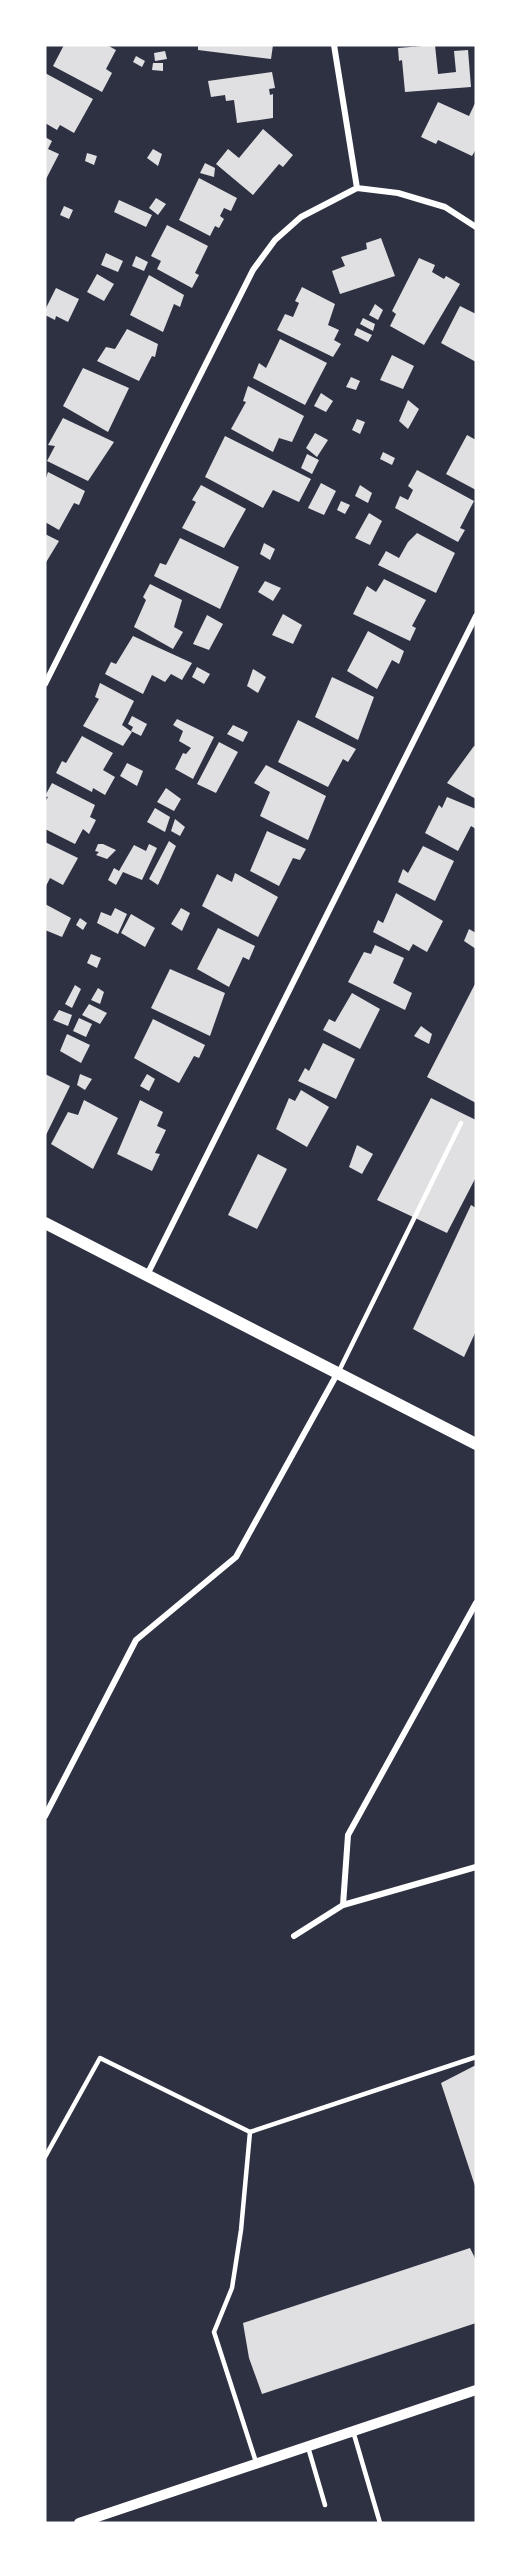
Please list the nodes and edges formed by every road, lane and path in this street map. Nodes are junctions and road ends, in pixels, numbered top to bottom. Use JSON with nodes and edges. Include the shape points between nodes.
{"nodes":[{"id":1,"x":334,"y":45,"type":"edge"},
{"id":2,"x":357,"y":188,"type":"junction"},
{"id":3,"x":476,"y":227,"type":"edge"},
{"id":4,"x":476,"y":616,"type":"edge"},
{"id":5,"x":45,"y":684,"type":"edge"},
{"id":6,"x":461,"y":1123,"type":"dead end"},
{"id":7,"x":45,"y":1223,"type":"edge"},
{"id":8,"x":147,"y":1275,"type":"junction"},
{"id":9,"x":338,"y":1373,"type":"junction"},
{"id":10,"x":476,"y":1444,"type":"edge"},
{"id":11,"x":476,"y":1603,"type":"edge"},
{"id":12,"x":45,"y":1816,"type":"edge"},
{"id":13,"x":476,"y":1867,"type":"edge"},
{"id":14,"x":343,"y":1905,"type":"junction"},
{"id":15,"x":294,"y":1936,"type":"dead end"},
{"id":16,"x":476,"y":2057,"type":"edge"},
{"id":17,"x":250,"y":2132,"type":"junction"},
{"id":18,"x":45,"y":2157,"type":"edge"},
{"id":19,"x":476,"y":2390,"type":"edge"},
{"id":20,"x":353,"y":2431,"type":"junction"},
{"id":21,"x":308,"y":2446,"type":"junction"},
{"id":22,"x":256,"y":2463,"type":"junction"},
{"id":23,"x":325,"y":2505,"type":"dead end"},
{"id":24,"x":78,"y":2523,"type":"edge"},
{"id":25,"x":380,"y":2523,"type":"edge"}],
"edges":[{"from":1,"to":2,"type":"street"},
{"from":2,"to":3,"type":"street","via":[[398,193],[445,207]]},
{"from":2,"to":5,"type":"street","via":[[301,217],[275,240],[253,270]]},
{"from":4,"to":8,"type":"street"},
{"from":6,"to":9,"type":"lane"},
{"from":7,"to":8,"type":"main road"},
{"from":8,"to":9,"type":"main road"},
{"from":9,"to":10,"type":"main road"},
{"from":9,"to":12,"type":"street","via":[[236,1557],[136,1640]]},
{"from":11,"to":14,"type":"street","via":[[348,1835]]},
{"from":13,"to":14,"type":"street"},
{"from":14,"to":15,"type":"street"},
{"from":16,"to":17,"type":"lane"},
{"from":17,"to":18,"type":"lane","via":[[100,2058]]},
{"from":17,"to":22,"type":"lane","via":[[232,2288],[214,2332]]},
{"from":19,"to":20,"type":"street"},
{"from":20,"to":21,"type":"street"},
{"from":20,"to":25,"type":"lane"},
{"from":21,"to":22,"type":"street"},
{"from":21,"to":23,"type":"lane"},
{"from":22,"to":24,"type":"street"}]}
